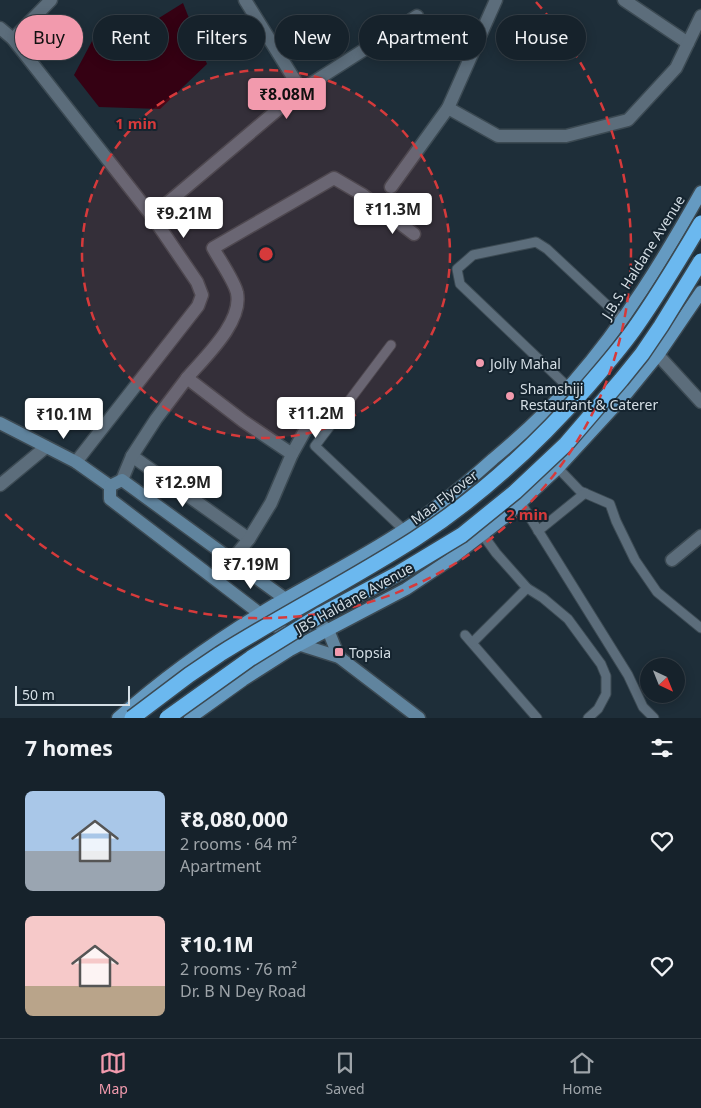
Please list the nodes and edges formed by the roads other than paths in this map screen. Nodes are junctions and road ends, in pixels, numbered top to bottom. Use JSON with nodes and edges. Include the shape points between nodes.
{"nodes":[{"id":1,"x":51,"y":0,"type":"edge"},
{"id":2,"x":244,"y":0,"type":"edge"},
{"id":3,"x":496,"y":0,"type":"edge"},
{"id":4,"x":624,"y":0,"type":"edge"},
{"id":5,"x":701,"y":16,"type":"edge"},
{"id":6,"x":0,"y":28,"type":"edge"},
{"id":7,"x":13,"y":39,"type":"junction"},
{"id":8,"x":688,"y":43,"type":"junction"},
{"id":9,"x":359,"y":53,"type":"edge"},
{"id":10,"x":301,"y":90,"type":"junction"},
{"id":11,"x":448,"y":108,"type":"junction"},
{"id":12,"x":391,"y":186,"type":"dead end"},
{"id":13,"x":701,"y":192,"type":"edge"},
{"id":14,"x":152,"y":216,"type":"junction"},
{"id":15,"x":701,"y":223,"type":"edge"},
{"id":16,"x":414,"y":234,"type":"dead end"},
{"id":17,"x":701,"y":260,"type":"edge"},
{"id":18,"x":701,"y":292,"type":"edge"},
{"id":19,"x":622,"y":319,"type":"junction"},
{"id":20,"x":391,"y":345,"type":"dead end"},
{"id":21,"x":658,"y":355,"type":"junction"},
{"id":22,"x":187,"y":378,"type":"junction"},
{"id":23,"x":568,"y":387,"type":"junction"},
{"id":24,"x":701,"y":402,"type":"edge"},
{"id":25,"x":316,"y":411,"type":"dead end"},
{"id":26,"x":0,"y":423,"type":"edge"},
{"id":27,"x":46,"y":447,"type":"junction"},
{"id":28,"x":292,"y":454,"type":"junction"},
{"id":29,"x":132,"y":456,"type":"junction"},
{"id":30,"x":76,"y":462,"type":"junction"},
{"id":31,"x":558,"y":468,"type":"junction"},
{"id":32,"x":116,"y":483,"type":"junction"},
{"id":33,"x":0,"y":485,"type":"edge"},
{"id":34,"x":585,"y":493,"type":"junction"},
{"id":35,"x":521,"y":503,"type":"junction"},
{"id":36,"x":404,"y":530,"type":"junction"},
{"id":37,"x":538,"y":531,"type":"junction"},
{"id":38,"x":482,"y":535,"type":"junction"},
{"id":39,"x":701,"y":536,"type":"edge"},
{"id":40,"x":249,"y":538,"type":"junction"},
{"id":41,"x":232,"y":560,"type":"junction"},
{"id":42,"x":672,"y":560,"type":"dead end"},
{"id":43,"x":215,"y":580,"type":"junction"},
{"id":44,"x":527,"y":588,"type":"junction"},
{"id":45,"x":286,"y":599,"type":"junction"},
{"id":46,"x":260,"y":614,"type":"junction"},
{"id":47,"x":701,"y":628,"type":"edge"},
{"id":48,"x":328,"y":630,"type":"junction"},
{"id":49,"x":301,"y":645,"type":"junction"},
{"id":50,"x":339,"y":657,"type":"junction"},
{"id":51,"x":118,"y":718,"type":"edge"},
{"id":52,"x":132,"y":718,"type":"edge"},
{"id":53,"x":167,"y":718,"type":"edge"},
{"id":54,"x":190,"y":718,"type":"edge"},
{"id":55,"x":419,"y":718,"type":"edge"},
{"id":56,"x":537,"y":718,"type":"edge"},
{"id":57,"x":588,"y":718,"type":"edge"},
{"id":58,"x":654,"y":718,"type":"edge"}],
"edges":[{"from":1,"to":7,"type":"street"},
{"from":2,"to":10,"type":"street"},
{"from":3,"to":11,"type":"street"},
{"from":4,"to":8,"type":"street"},
{"from":5,"to":8,"type":"street"},
{"from":6,"to":7,"type":"street"},
{"from":7,"to":14,"type":"street"},
{"from":8,"to":11,"type":"street","via":[[676,68],[628,120],[566,136],[498,136]]},
{"from":9,"to":10,"type":"street"},
{"from":10,"to":14,"type":"street"},
{"from":11,"to":12,"type":"street"},
{"from":13,"to":19,"type":"main road","name":"J.B.S. Haldane Avenue"},
{"from":14,"to":30,"type":"street","via":[[197,282],[202,295],[198,306]]},
{"from":15,"to":52,"type":"highway","name":"Maa Flyover","bridge":true,"via":[[630,334],[579,396],[510,467],[416,538],[220,654]]},
{"from":16,"to":22,"type":"street","via":[[363,195],[334,178],[213,248],[237,292],[237,310],[225,333]]},
{"from":17,"to":53,"type":"highway","bridge":true,"via":[[661,326],[621,380],[566,444],[515,492],[462,535],[251,658]]},
{"from":18,"to":21,"type":"main road","name":"JBS Haldane Avenue"},
{"from":19,"to":23,"type":"main road","name":"J.B.S. Haldane Avenue"},
{"from":19,"to":23,"type":"lane","via":[[548,249],[536,242],[473,254],[457,269],[460,284]]},
{"from":20,"to":36,"type":"lane","via":[[315,446]]},
{"from":21,"to":24,"type":"street"},
{"from":21,"to":31,"type":"main road","name":"JBS Haldane Avenue"},
{"from":22,"to":28,"type":"street"},
{"from":22,"to":29,"type":"street"},
{"from":23,"to":36,"type":"main road","name":"J.B.S. Haldane Avenue","via":[[548,409],[443,503]]},
{"from":25,"to":28,"type":"street"},
{"from":26,"to":27,"type":"main road"},
{"from":27,"to":30,"type":"main road"},
{"from":27,"to":33,"type":"street"},
{"from":28,"to":40,"type":"street","via":[[271,503]]},
{"from":29,"to":32,"type":"street"},
{"from":29,"to":40,"type":"street"},
{"from":30,"to":32,"type":"main road"},
{"from":31,"to":34,"type":"lane"},
{"from":31,"to":35,"type":"main road","name":"JBS Haldane Avenue"},
{"from":32,"to":41,"type":"main road"},
{"from":32,"to":43,"type":"main road","via":[[110,499]]},
{"from":34,"to":37,"type":"lane"},
{"from":34,"to":47,"type":"lane","via":[[610,504],[635,560],[657,592]]},
{"from":35,"to":37,"type":"lane"},
{"from":35,"to":38,"type":"main road","name":"JBS Haldane Avenue"},
{"from":36,"to":45,"type":"main road","name":"J.B.S. Haldane Avenue"},
{"from":37,"to":58,"type":"lane","via":[[628,675],[643,707]]},
{"from":38,"to":44,"type":"lane"},
{"from":38,"to":48,"type":"main road","name":"JBS Haldane Avenue","via":[[406,589]]},
{"from":39,"to":42,"type":"street"},
{"from":40,"to":41,"type":"street"},
{"from":41,"to":43,"type":"lane"},
{"from":41,"to":45,"type":"main road"},
{"from":43,"to":46,"type":"main road"},
{"from":44,"to":56,"type":"lane","via":[[469,638]]},
{"from":44,"to":57,"type":"lane","via":[[568,619],[601,664],[606,676],[606,694],[598,709]]},
{"from":45,"to":46,"type":"main road"},
{"from":45,"to":48,"type":"main road"},
{"from":46,"to":49,"type":"main road"},
{"from":46,"to":51,"type":"main road","via":[[146,693]]},
{"from":48,"to":49,"type":"main road","name":"JBS Haldane Avenue"},
{"from":48,"to":50,"type":"main road"},
{"from":49,"to":50,"type":"main road"},
{"from":49,"to":54,"type":"main road","name":"JBS Haldane Avenue"},
{"from":50,"to":55,"type":"main road"}]}
